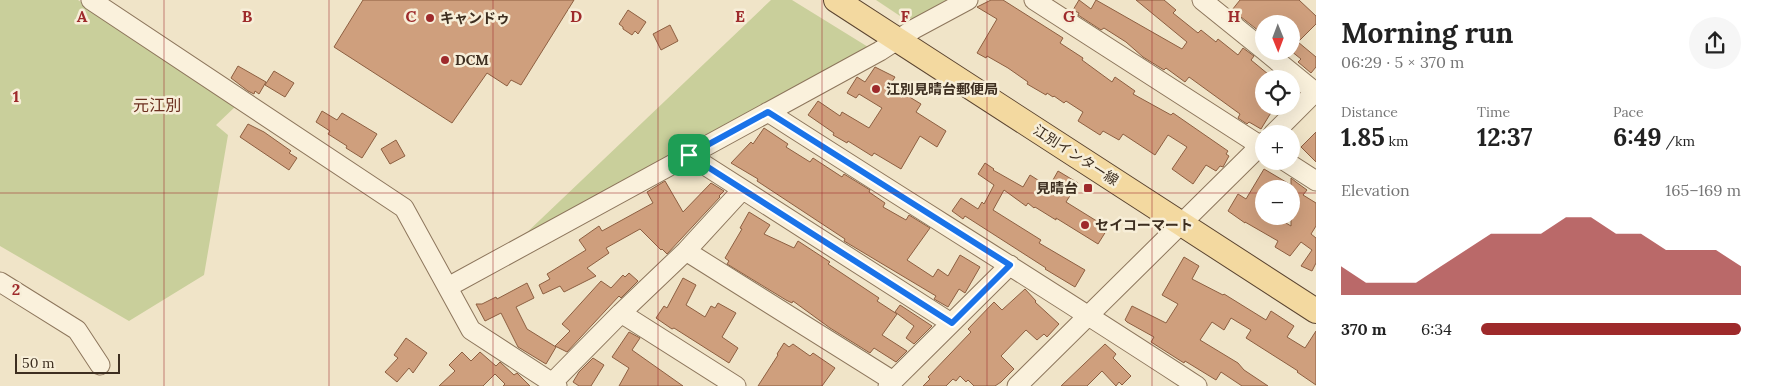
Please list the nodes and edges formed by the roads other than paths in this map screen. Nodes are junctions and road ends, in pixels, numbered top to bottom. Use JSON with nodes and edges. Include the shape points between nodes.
{"nodes":[{"id":1,"x":91,"y":0,"type":"edge"},
{"id":2,"x":836,"y":0,"type":"edge"},
{"id":3,"x":968,"y":0,"type":"edge"},
{"id":4,"x":1034,"y":0,"type":"edge"},
{"id":5,"x":1202,"y":0,"type":"edge"},
{"id":6,"x":898,"y":40,"type":"junction"},
{"id":7,"x":1255,"y":44,"type":"edge"},
{"id":8,"x":1275,"y":60,"type":"edge"},
{"id":9,"x":1316,"y":92,"type":"edge"},
{"id":10,"x":768,"y":112,"type":"junction"},
{"id":11,"x":1282,"y":125,"type":"edge"},
{"id":12,"x":1255,"y":136,"type":"edge"},
{"id":13,"x":1255,"y":152,"type":"edge"},
{"id":14,"x":689,"y":155,"type":"junction"},
{"id":15,"x":1299,"y":170,"type":"edge"},
{"id":16,"x":1316,"y":181,"type":"edge"},
{"id":17,"x":742,"y":190,"type":"junction"},
{"id":18,"x":1182,"y":223,"type":"junction"},
{"id":19,"x":686,"y":251,"type":"junction"},
{"id":20,"x":1010,"y":265,"type":"junction"},
{"id":21,"x":0,"y":282,"type":"edge"},
{"id":22,"x":448,"y":287,"type":"junction"},
{"id":23,"x":1316,"y":311,"type":"edge"},
{"id":24,"x":621,"y":313,"type":"junction"},
{"id":25,"x":1089,"y":315,"type":"junction"},
{"id":26,"x":952,"y":323,"type":"junction"},
{"id":27,"x":100,"y":364,"type":"dead end"},
{"id":28,"x":1175,"y":381,"type":"edge"},
{"id":29,"x":890,"y":384,"type":"edge"},
{"id":30,"x":553,"y":385,"type":"edge"},
{"id":31,"x":736,"y":386,"type":"edge"},
{"id":32,"x":1017,"y":386,"type":"edge"},
{"id":33,"x":1197,"y":386,"type":"edge"}],
"edges":[{"from":1,"to":22,"type":"street","via":[[404,208]]},
{"from":2,"to":6,"type":"main road","name":"江別インター線"},
{"from":3,"to":6,"type":"street"},
{"from":4,"to":12,"type":"street"},
{"from":5,"to":7,"type":"street"},
{"from":6,"to":10,"type":"street"},
{"from":6,"to":18,"type":"main road","name":"江別インター線"},
{"from":8,"to":9,"type":"street"},
{"from":9,"to":11,"type":"street"},
{"from":10,"to":14,"type":"street"},
{"from":10,"to":20,"type":"street"},
{"from":13,"to":18,"type":"street"},
{"from":14,"to":17,"type":"street"},
{"from":14,"to":22,"type":"street"},
{"from":15,"to":16,"type":"street"},
{"from":17,"to":19,"type":"street"},
{"from":17,"to":26,"type":"street"},
{"from":18,"to":23,"type":"main road","name":"江別インター線"},
{"from":18,"to":25,"type":"street"},
{"from":19,"to":24,"type":"street"},
{"from":19,"to":29,"type":"street"},
{"from":20,"to":25,"type":"street"},
{"from":20,"to":26,"type":"street"},
{"from":21,"to":27,"type":"street","via":[[77,330]]},
{"from":22,"to":30,"type":"street","via":[[472,330]]},
{"from":24,"to":30,"type":"street"},
{"from":24,"to":31,"type":"street"},
{"from":25,"to":28,"type":"street"},
{"from":25,"to":32,"type":"street"},
{"from":26,"to":29,"type":"street"},
{"from":28,"to":33,"type":"street"}]}
